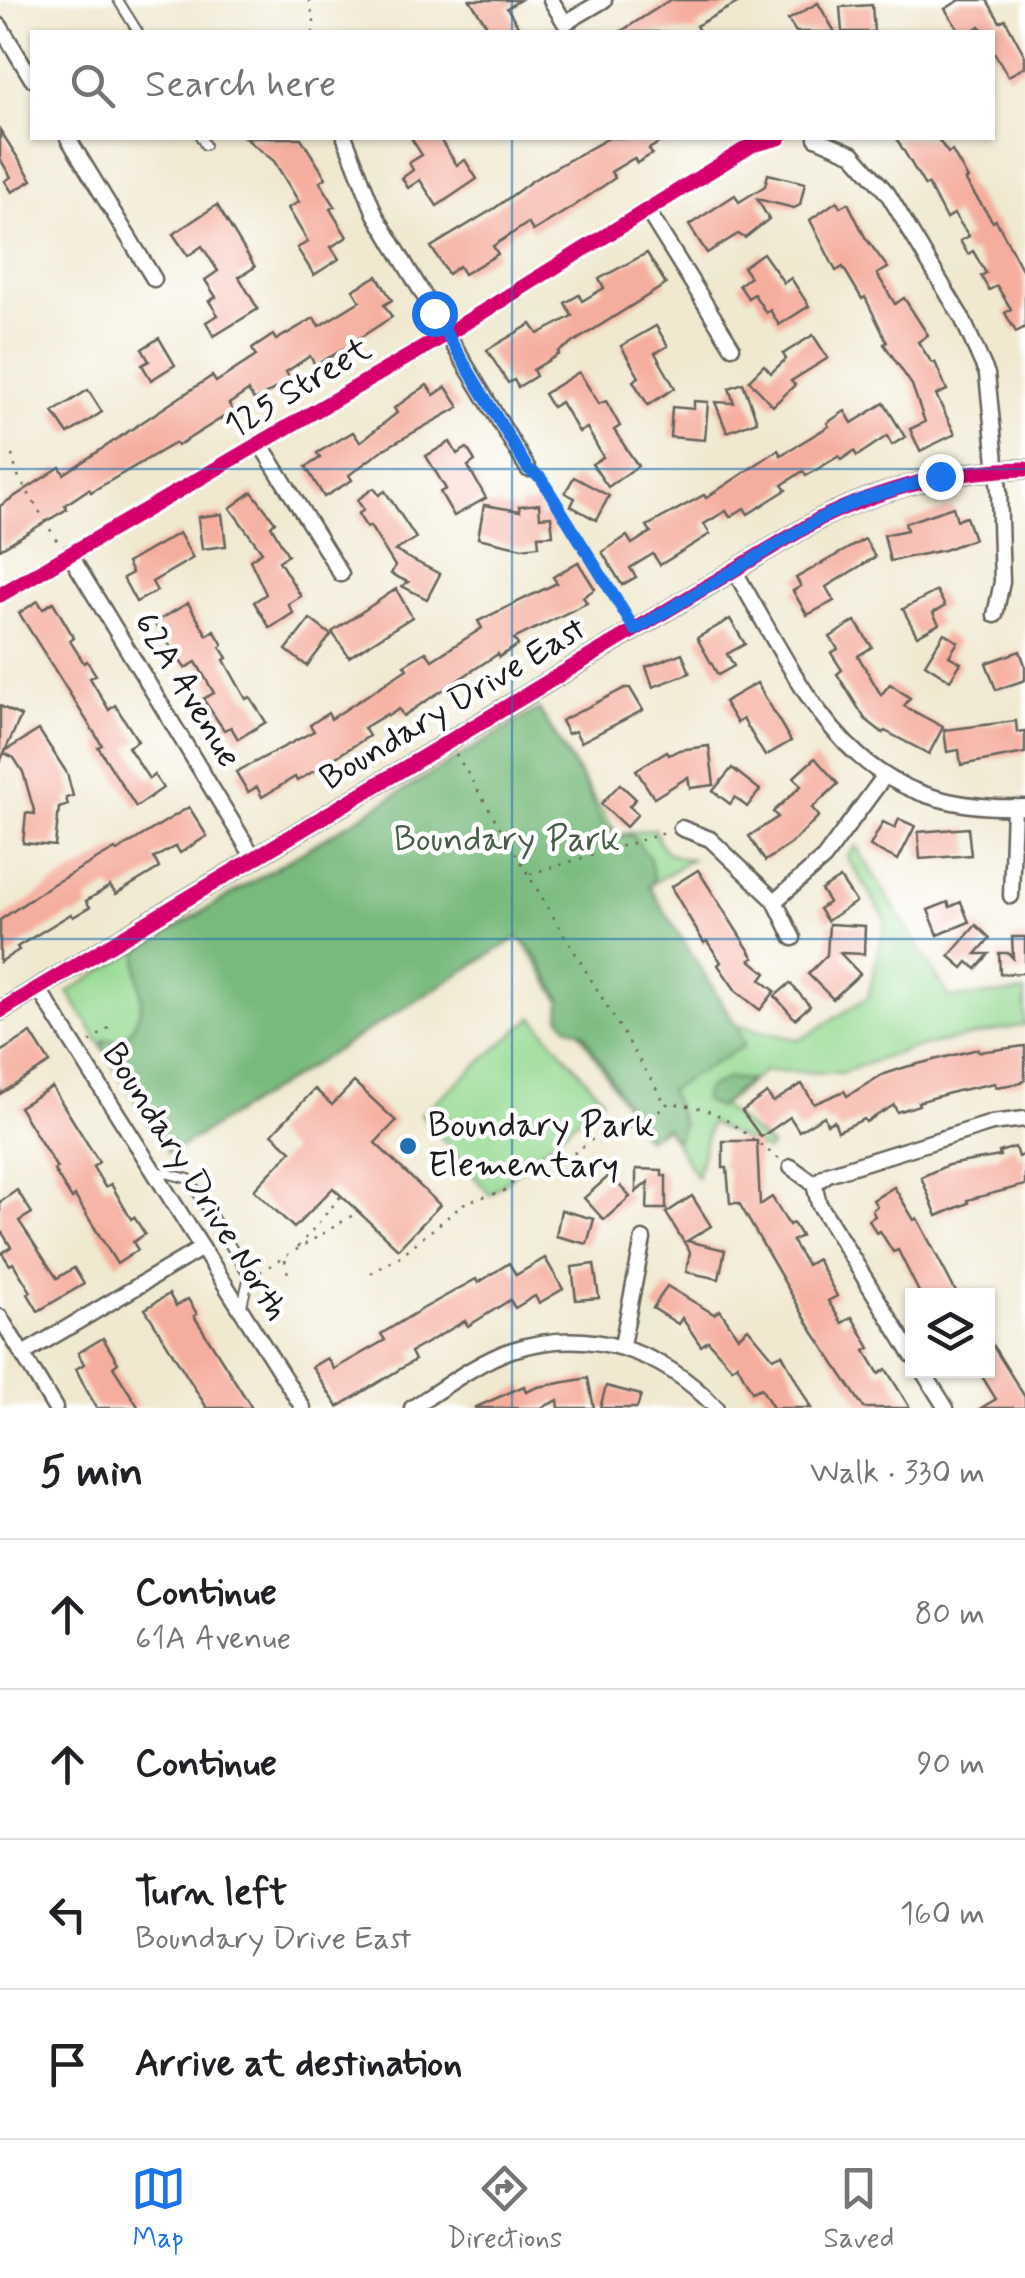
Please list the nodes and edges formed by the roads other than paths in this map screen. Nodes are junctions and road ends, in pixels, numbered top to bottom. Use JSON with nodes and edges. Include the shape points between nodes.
{"nodes":[{"id":1,"x":118,"y":0,"type":"edge"},
{"id":2,"x":551,"y":0,"type":"edge"},
{"id":3,"x":604,"y":0,"type":"edge"},
{"id":4,"x":0,"y":26,"type":"edge"},
{"id":5,"x":137,"y":30,"type":"edge"},
{"id":6,"x":30,"y":77,"type":"edge"},
{"id":7,"x":69,"y":140,"type":"edge"},
{"id":8,"x":347,"y":140,"type":"edge"},
{"id":9,"x":772,"y":140,"type":"edge"},
{"id":10,"x":823,"y":140,"type":"edge"},
{"id":11,"x":647,"y":210,"type":"junction"},
{"id":12,"x":154,"y":279,"type":"dead end"},
{"id":13,"x":447,"y":334,"type":"junction"},
{"id":14,"x":732,"y":348,"type":"dead end"},
{"id":15,"x":261,"y":446,"type":"junction"},
{"id":16,"x":528,"y":469,"type":"road end"},
{"id":17,"x":997,"y":469,"type":"junction"},
{"id":18,"x":1025,"y":469,"type":"edge"},
{"id":19,"x":66,"y":550,"type":"junction"},
{"id":20,"x":734,"y":570,"type":"junction"},
{"id":21,"x":340,"y":574,"type":"dead end"},
{"id":22,"x":0,"y":596,"type":"edge"},
{"id":23,"x":995,"y":615,"type":"dead end"},
{"id":24,"x":883,"y":778,"type":"junction"},
{"id":25,"x":1019,"y":807,"type":"edge"},
{"id":26,"x":681,"y":828,"type":"road end"},
{"id":27,"x":254,"y":858,"type":"junction"},
{"id":28,"x":1011,"y":896,"type":"dead end"},
{"id":29,"x":775,"y":901,"type":"junction"},
{"id":30,"x":792,"y":938,"type":"dead end"},
{"id":31,"x":38,"y":988,"type":"junction"},
{"id":32,"x":0,"y":1010,"type":"edge"},
{"id":33,"x":1025,"y":1118,"type":"edge"},
{"id":34,"x":791,"y":1166,"type":"road end"},
{"id":35,"x":153,"y":1170,"type":"junction"},
{"id":36,"x":814,"y":1184,"type":"junction"},
{"id":37,"x":643,"y":1239,"type":"dead end"},
{"id":38,"x":202,"y":1248,"type":"junction"},
{"id":39,"x":241,"y":1310,"type":"junction"},
{"id":40,"x":0,"y":1317,"type":"edge"},
{"id":41,"x":905,"y":1344,"type":"edge"},
{"id":42,"x":622,"y":1345,"type":"junction"},
{"id":43,"x":23,"y":1354,"type":"junction"},
{"id":44,"x":927,"y":1378,"type":"edge"},
{"id":45,"x":55,"y":1408,"type":"edge"},
{"id":46,"x":302,"y":1408,"type":"edge"},
{"id":47,"x":412,"y":1408,"type":"edge"},
{"id":48,"x":716,"y":1408,"type":"edge"},
{"id":49,"x":946,"y":1408,"type":"edge"}],
"edges":[{"from":1,"to":5,"type":"lane"},
{"from":2,"to":3,"type":"street","via":[[565,23]]},
{"from":4,"to":6,"type":"street"},
{"from":7,"to":12,"type":"street"},
{"from":8,"to":13,"type":"street","via":[[375,214]]},
{"from":9,"to":11,"type":"street","name":"125 Street","via":[[752,145]]},
{"from":10,"to":17,"type":"street","via":[[853,154],[888,194],[962,318],[987,374]]},
{"from":11,"to":13,"type":"street","name":"125 Street"},
{"from":11,"to":14,"type":"street"},
{"from":13,"to":15,"type":"street","name":"125 Street"},
{"from":13,"to":16,"type":"street"},
{"from":15,"to":19,"type":"street","name":"125 Street"},
{"from":15,"to":21,"type":"street"},
{"from":17,"to":18,"type":"street","name":"Boundary Drive East"},
{"from":17,"to":20,"type":"street","name":"Boundary Drive East","via":[[940,476],[860,500]]},
{"from":17,"to":23,"type":"street","via":[[1002,582]]},
{"from":19,"to":22,"type":"street","name":"125 Street"},
{"from":19,"to":27,"type":"street","name":"62A Avenue"},
{"from":20,"to":24,"type":"street","via":[[834,734]]},
{"from":20,"to":27,"type":"street","name":"Boundary Drive East"},
{"from":24,"to":25,"type":"street","via":[[938,801]]},
{"from":24,"to":29,"type":"street","via":[[824,858]]},
{"from":25,"to":28,"type":"street"},
{"from":26,"to":29,"type":"street","via":[[710,839]]},
{"from":27,"to":31,"type":"street","name":"Boundary Drive East"},
{"from":29,"to":30,"type":"street"},
{"from":31,"to":32,"type":"street","name":"Boundary Drive East"},
{"from":31,"to":35,"type":"street","name":"Boundary Drive North"},
{"from":33,"to":36,"type":"street","via":[[992,1122]]},
{"from":34,"to":36,"type":"street"},
{"from":35,"to":38,"type":"street","name":"Boundary Drive North"},
{"from":35,"to":39,"type":"lane","via":[[189,1179],[249,1276]]},
{"from":36,"to":41,"type":"street","via":[[819,1204]]},
{"from":37,"to":42,"type":"street"},
{"from":38,"to":39,"type":"street","name":"Boundary Drive North"},
{"from":38,"to":43,"type":"street"},
{"from":39,"to":46,"type":"street","name":"Boundary Drive North"},
{"from":40,"to":43,"type":"street"},
{"from":42,"to":47,"type":"street","via":[[562,1342],[513,1350]]},
{"from":42,"to":48,"type":"street","via":[[675,1371]]},
{"from":43,"to":45,"type":"street"},
{"from":44,"to":49,"type":"street"}]}
